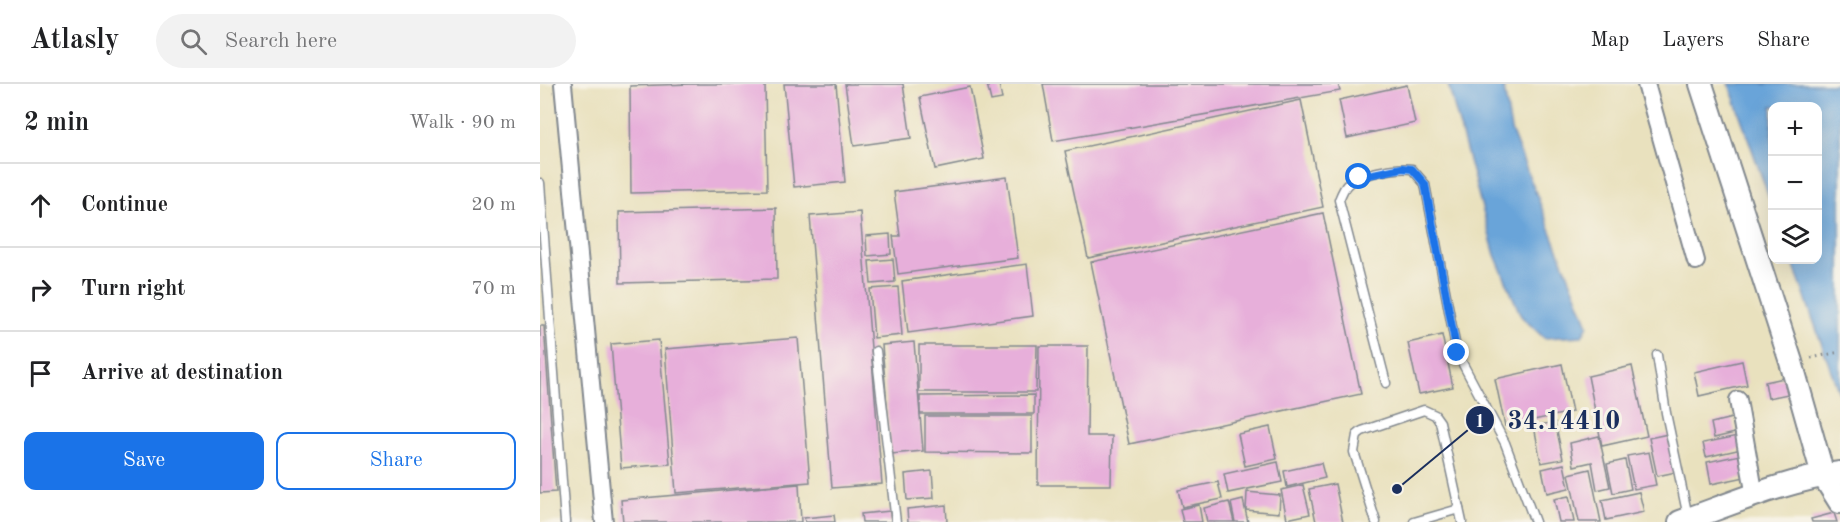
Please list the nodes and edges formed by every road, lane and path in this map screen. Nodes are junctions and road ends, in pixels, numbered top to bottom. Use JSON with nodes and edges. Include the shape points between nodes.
{"nodes":[{"id":1,"x":563,"y":84,"type":"edge"},
{"id":2,"x":1646,"y":84,"type":"edge"},
{"id":3,"x":1701,"y":84,"type":"edge"},
{"id":4,"x":540,"y":183,"type":"edge"},
{"id":5,"x":1696,"y":261,"type":"dead end"},
{"id":6,"x":876,"y":351,"type":"dead end"},
{"id":7,"x":1839,"y":352,"type":"edge"},
{"id":8,"x":1657,"y":355,"type":"dead end"},
{"id":9,"x":1791,"y":362,"type":"junction"},
{"id":10,"x":1386,"y":383,"type":"dead end"},
{"id":11,"x":1738,"y":400,"type":"dead end"},
{"id":12,"x":1831,"y":474,"type":"edge"},
{"id":13,"x":1753,"y":496,"type":"junction"},
{"id":14,"x":1840,"y":502,"type":"edge"},
{"id":15,"x":1459,"y":509,"type":"junction"},
{"id":16,"x":1684,"y":521,"type":"edge"},
{"id":17,"x":565,"y":522,"type":"edge"},
{"id":18,"x":604,"y":522,"type":"edge"},
{"id":19,"x":896,"y":522,"type":"edge"},
{"id":20,"x":1376,"y":522,"type":"edge"},
{"id":21,"x":1414,"y":522,"type":"edge"},
{"id":22,"x":1462,"y":522,"type":"edge"},
{"id":23,"x":1535,"y":522,"type":"edge"}],
"edges":[{"from":1,"to":18,"type":"street"},
{"from":2,"to":5,"type":"street"},
{"from":3,"to":9,"type":"main road"},
{"from":4,"to":17,"type":"lane"},
{"from":6,"to":19,"type":"lane"},
{"from":7,"to":9,"type":"path"},
{"from":8,"to":16,"type":"lane"},
{"from":9,"to":12,"type":"main road"},
{"from":10,"to":23,"type":"lane","via":[[1339,200],[1346,185],[1359,177],[1402,168],[1412,169],[1425,184],[1457,353],[1505,443]]},
{"from":11,"to":13,"type":"street"},
{"from":12,"to":13,"type":"main road"},
{"from":12,"to":14,"type":"main road"},
{"from":13,"to":16,"type":"main road"},
{"from":15,"to":20,"type":"lane","via":[[1440,422],[1424,410],[1357,435],[1354,452]]},
{"from":15,"to":21,"type":"lane"},
{"from":15,"to":22,"type":"lane"}]}
